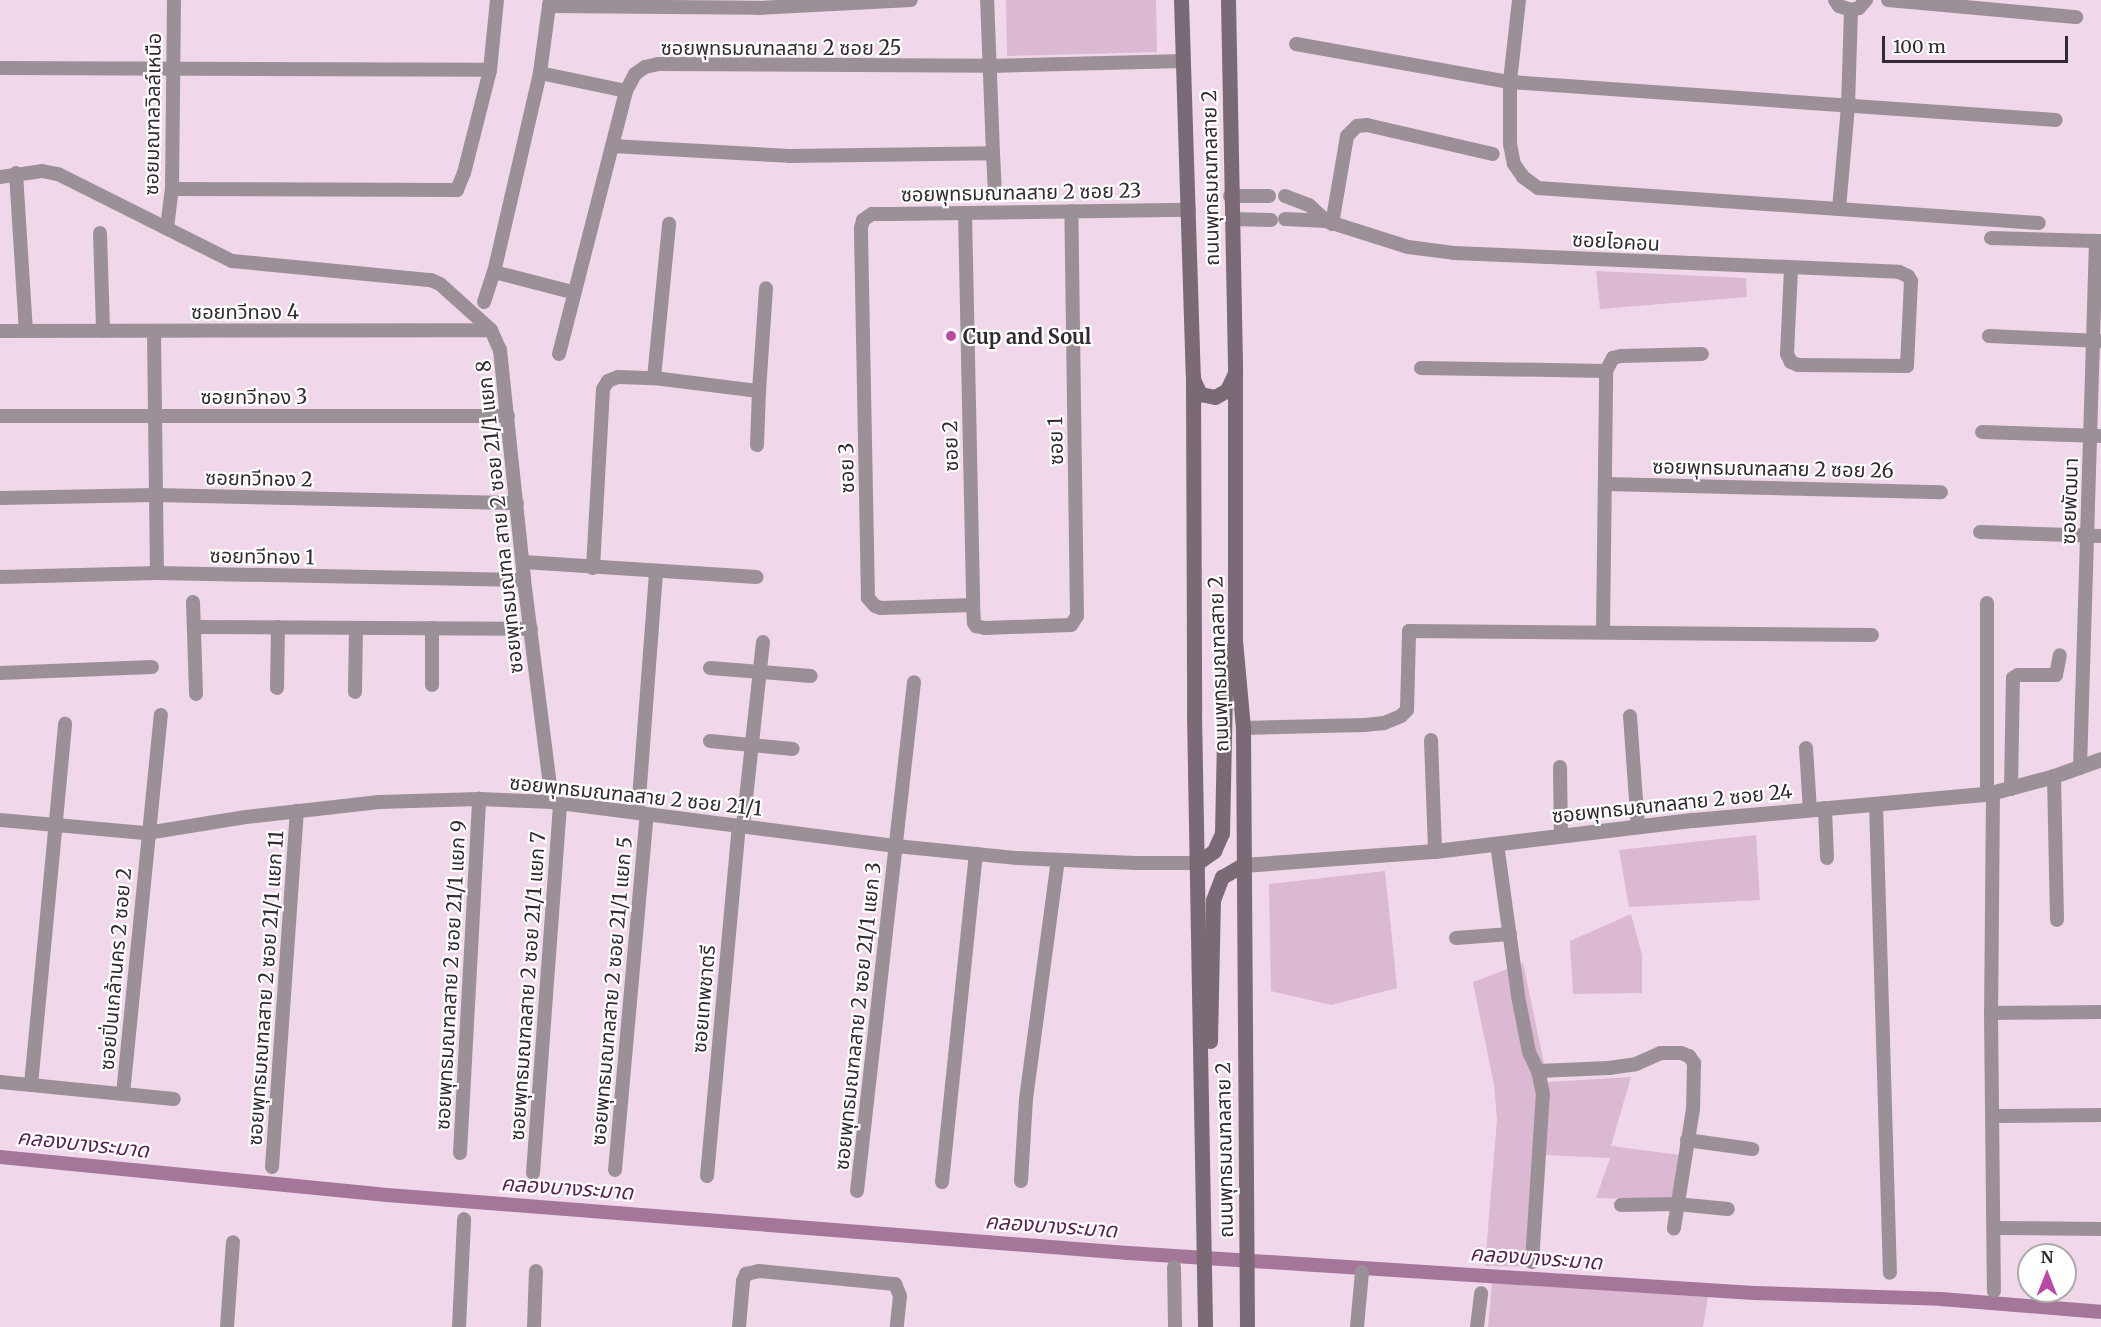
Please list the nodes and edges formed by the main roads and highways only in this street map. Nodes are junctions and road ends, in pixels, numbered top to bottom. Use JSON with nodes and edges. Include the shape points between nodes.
{"nodes":[{"id":1,"x":1181,"y":0,"type":"edge"},
{"id":2,"x":1228,"y":0,"type":"edge"},
{"id":3,"x":1235,"y":371,"type":"junction"},
{"id":4,"x":1192,"y":376,"type":"junction"},
{"id":5,"x":1235,"y":640,"type":"junction"},
{"id":6,"x":1197,"y":863,"type":"junction"},
{"id":7,"x":1243,"y":865,"type":"junction"},
{"id":8,"x":1201,"y":1075,"type":"junction"},
{"id":9,"x":1205,"y":1327,"type":"edge"},
{"id":10,"x":1247,"y":1327,"type":"edge"}],
"edges":[{"from":1,"to":4,"type":"main road","name":"ถนนพุทธมณฑลสาย 2"},
{"from":2,"to":3,"type":"main road","name":"ถนนพุทธมณฑลสาย 2"},
{"from":3,"to":4,"type":"main road","via":[[1227,390],[1215,397],[1200,394]]},
{"from":3,"to":5,"type":"main road","name":"ถนนพุทธมณฑลสาย 2"},
{"from":4,"to":6,"type":"main road","name":"ถนนพุทธมณฑลสาย 2"},
{"from":5,"to":6,"type":"main road","via":[[1225,693],[1222,834],[1214,851]]},
{"from":5,"to":7,"type":"main road","name":"ถนนพุทธมณฑลสาย 2","via":[[1243,728]]},
{"from":6,"to":8,"type":"main road","name":"ถนนพุทธมณฑลสาย 2"},
{"from":7,"to":8,"type":"main road","via":[[1222,877],[1215,891],[1211,913],[1209,1051]]},
{"from":7,"to":10,"type":"main road","name":"ถนนพุทธมณฑลสาย 2"},
{"from":8,"to":9,"type":"main road","name":"ถนนพุทธมณฑลสาย 2"}]}
